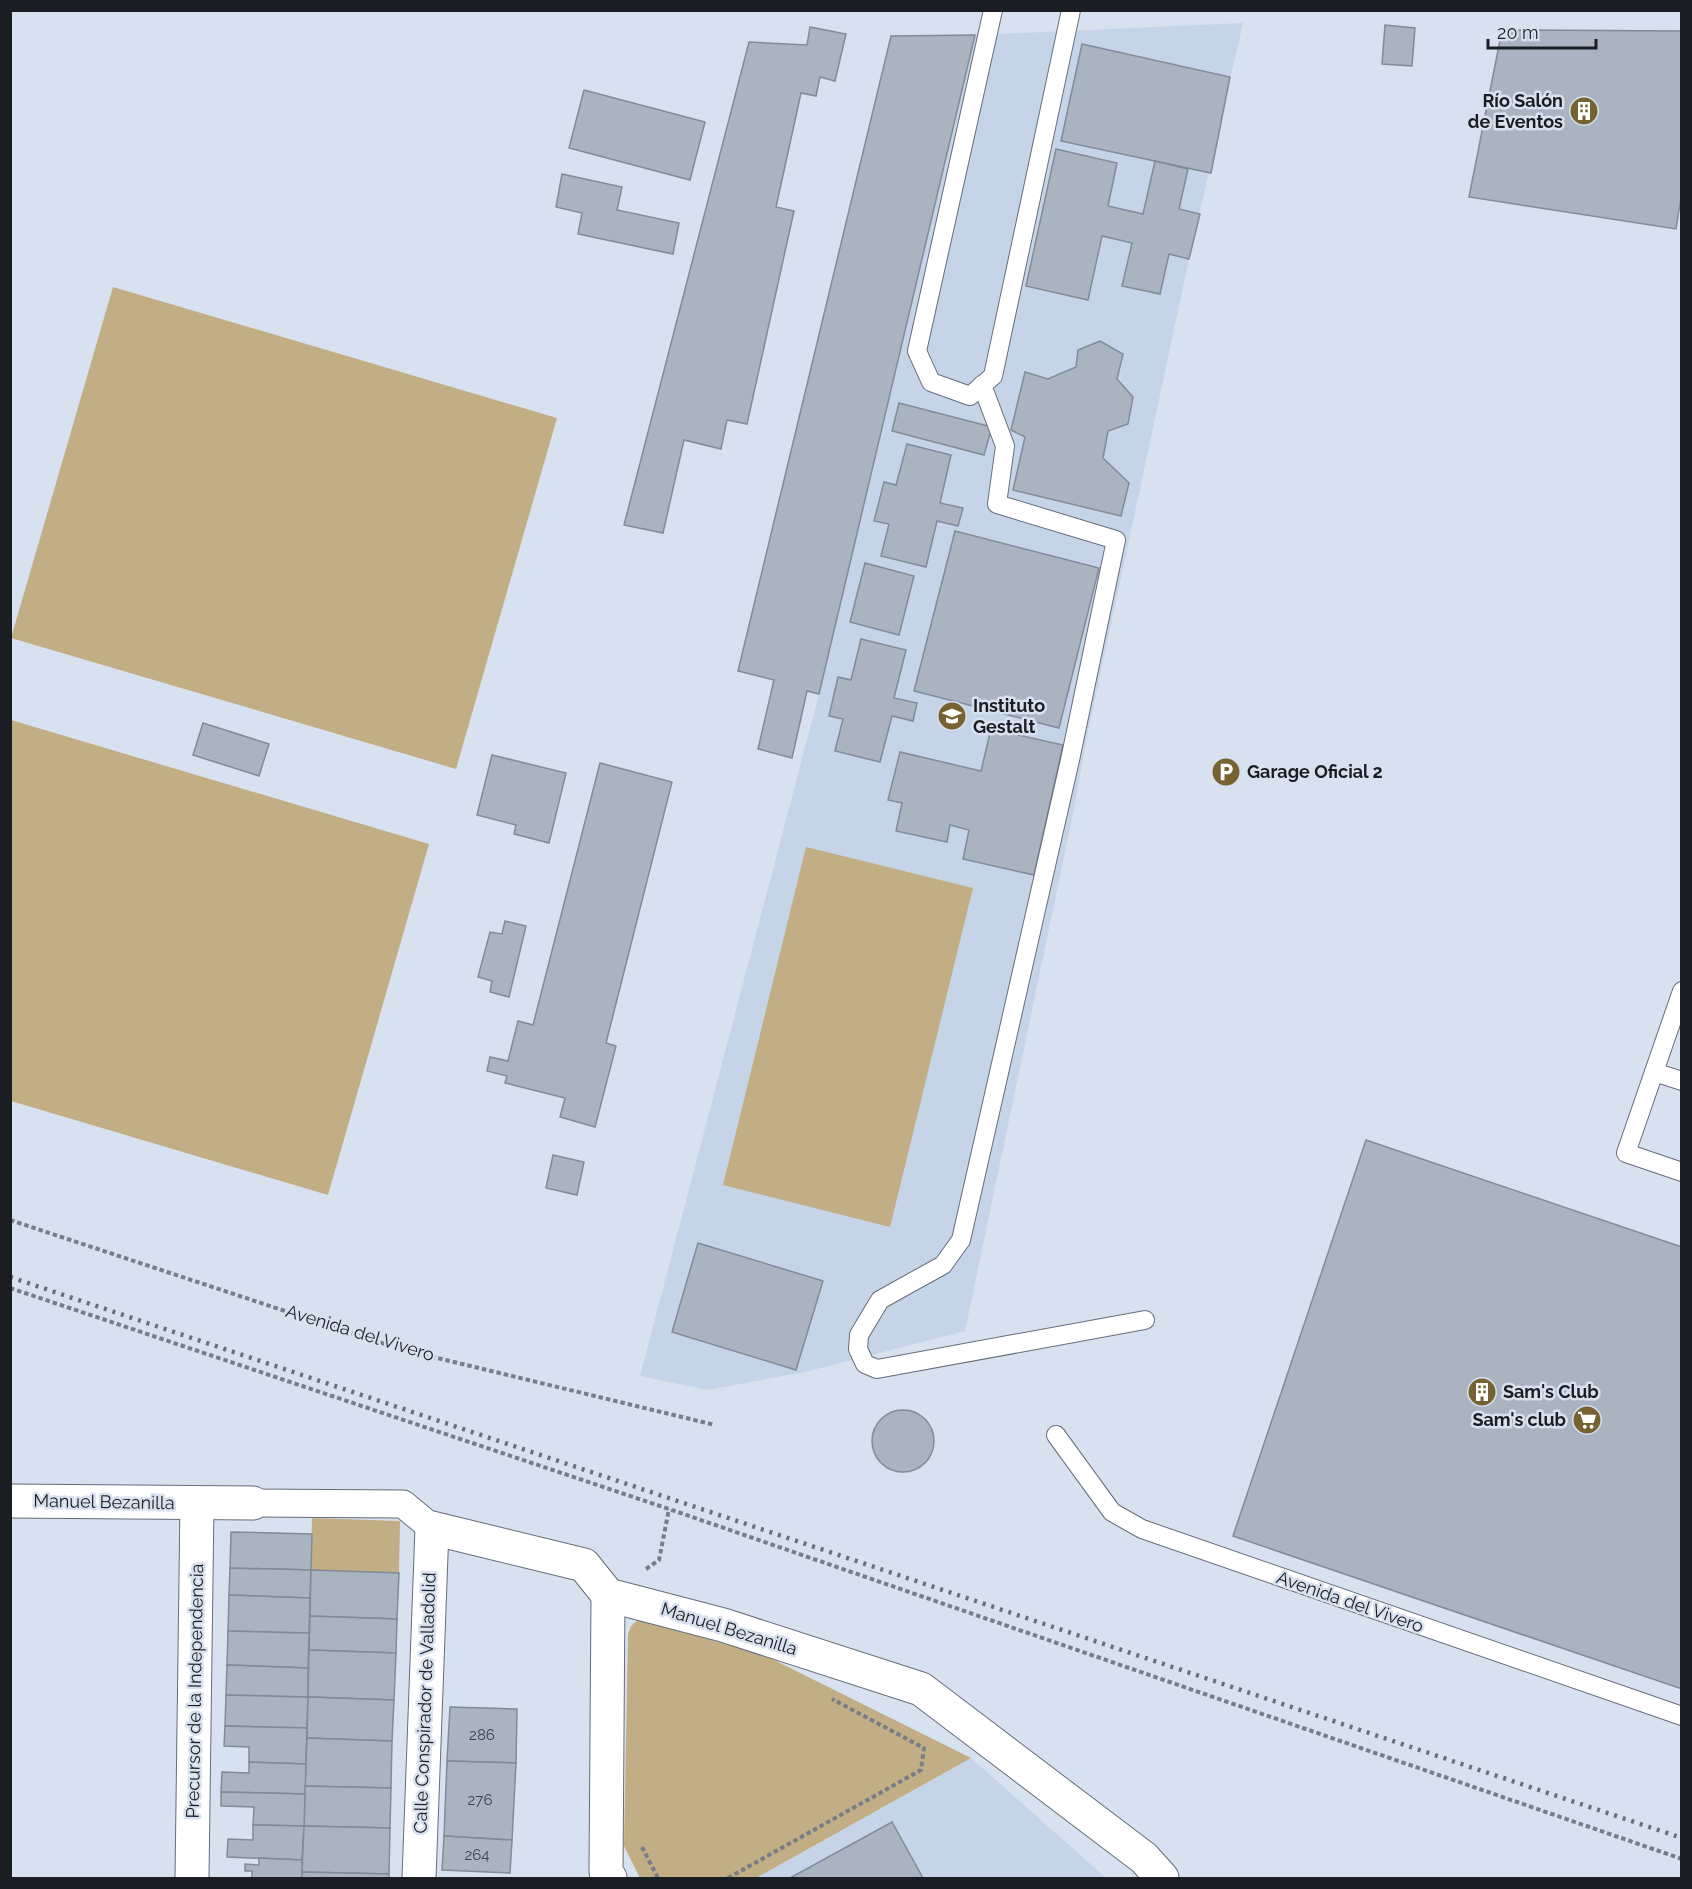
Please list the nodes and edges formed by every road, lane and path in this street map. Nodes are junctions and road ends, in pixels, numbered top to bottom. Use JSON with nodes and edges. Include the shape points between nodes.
{"nodes":[{"id":1,"x":993,"y":10,"type":"edge"},
{"id":2,"x":1071,"y":10,"type":"edge"},
{"id":3,"x":982,"y":385,"type":"junction"},
{"id":4,"x":1682,"y":991,"type":"edge"},
{"id":5,"x":1654,"y":1072,"type":"junction"},
{"id":6,"x":1682,"y":1082,"type":"edge"},
{"id":7,"x":1682,"y":1172,"type":"edge"},
{"id":8,"x":10,"y":1220,"type":"edge"},
{"id":9,"x":10,"y":1288,"type":"edge"},
{"id":10,"x":1145,"y":1320,"type":"dead end"},
{"id":11,"x":715,"y":1425,"type":"dead end"},
{"id":12,"x":1056,"y":1435,"type":"dead end"},
{"id":13,"x":10,"y":1501,"type":"edge"},
{"id":14,"x":197,"y":1503,"type":"junction"},
{"id":15,"x":253,"y":1503,"type":"joint"},
{"id":16,"x":669,"y":1509,"type":"junction"},
{"id":17,"x":432,"y":1528,"type":"junction"},
{"id":18,"x":610,"y":1595,"type":"junction"},
{"id":19,"x":828,"y":1697,"type":"dead end"},
{"id":20,"x":1682,"y":1716,"type":"edge"},
{"id":21,"x":1682,"y":1859,"type":"edge"},
{"id":22,"x":608,"y":1875,"type":"edge"},
{"id":23,"x":192,"y":1878,"type":"edge"},
{"id":24,"x":419,"y":1878,"type":"edge"},
{"id":25,"x":728,"y":1878,"type":"edge"},
{"id":26,"x":1162,"y":1878,"type":"edge"}],
"edges":[{"from":1,"to":3,"type":"lane","via":[[917,351],[931,382],[970,396]]},
{"from":2,"to":3,"type":"lane","via":[[993,376]]},
{"from":3,"to":10,"type":"lane","via":[[1005,446],[997,504],[1116,540],[961,1240],[943,1265],[880,1300],[859,1335],[858,1349],[865,1364],[877,1369]]},
{"from":4,"to":5,"type":"lane"},
{"from":5,"to":6,"type":"lane"},
{"from":5,"to":7,"type":"lane","via":[[1626,1153]]},
{"from":8,"to":11,"type":"path","name":"Avenida del Vivero","via":[[400,1349]]},
{"from":9,"to":16,"type":"path"},
{"from":12,"to":20,"type":"lane","name":"Avenida del Vivero","via":[[1112,1512],[1142,1529]]},
{"from":13,"to":14,"type":"street","name":"Manuel Bezanilla"},
{"from":14,"to":15,"type":"street","name":"Manuel Bezanilla"},
{"from":14,"to":23,"type":"street","name":"Precursor de la Independencia"},
{"from":15,"to":17,"type":"street","via":[[403,1504]]},
{"from":16,"to":18,"type":"path","via":[[659,1560]]},
{"from":16,"to":21,"type":"path"},
{"from":17,"to":18,"type":"street","via":[[584,1565]]},
{"from":17,"to":24,"type":"street","name":"Calle Conspirador de Valladolid"},
{"from":18,"to":22,"type":"street"},
{"from":18,"to":26,"type":"street","name":"Manuel Bezanilla","via":[[723,1625],[921,1689],[1144,1858]]},
{"from":19,"to":25,"type":"path","via":[[924,1748],[921,1770]]}]}
